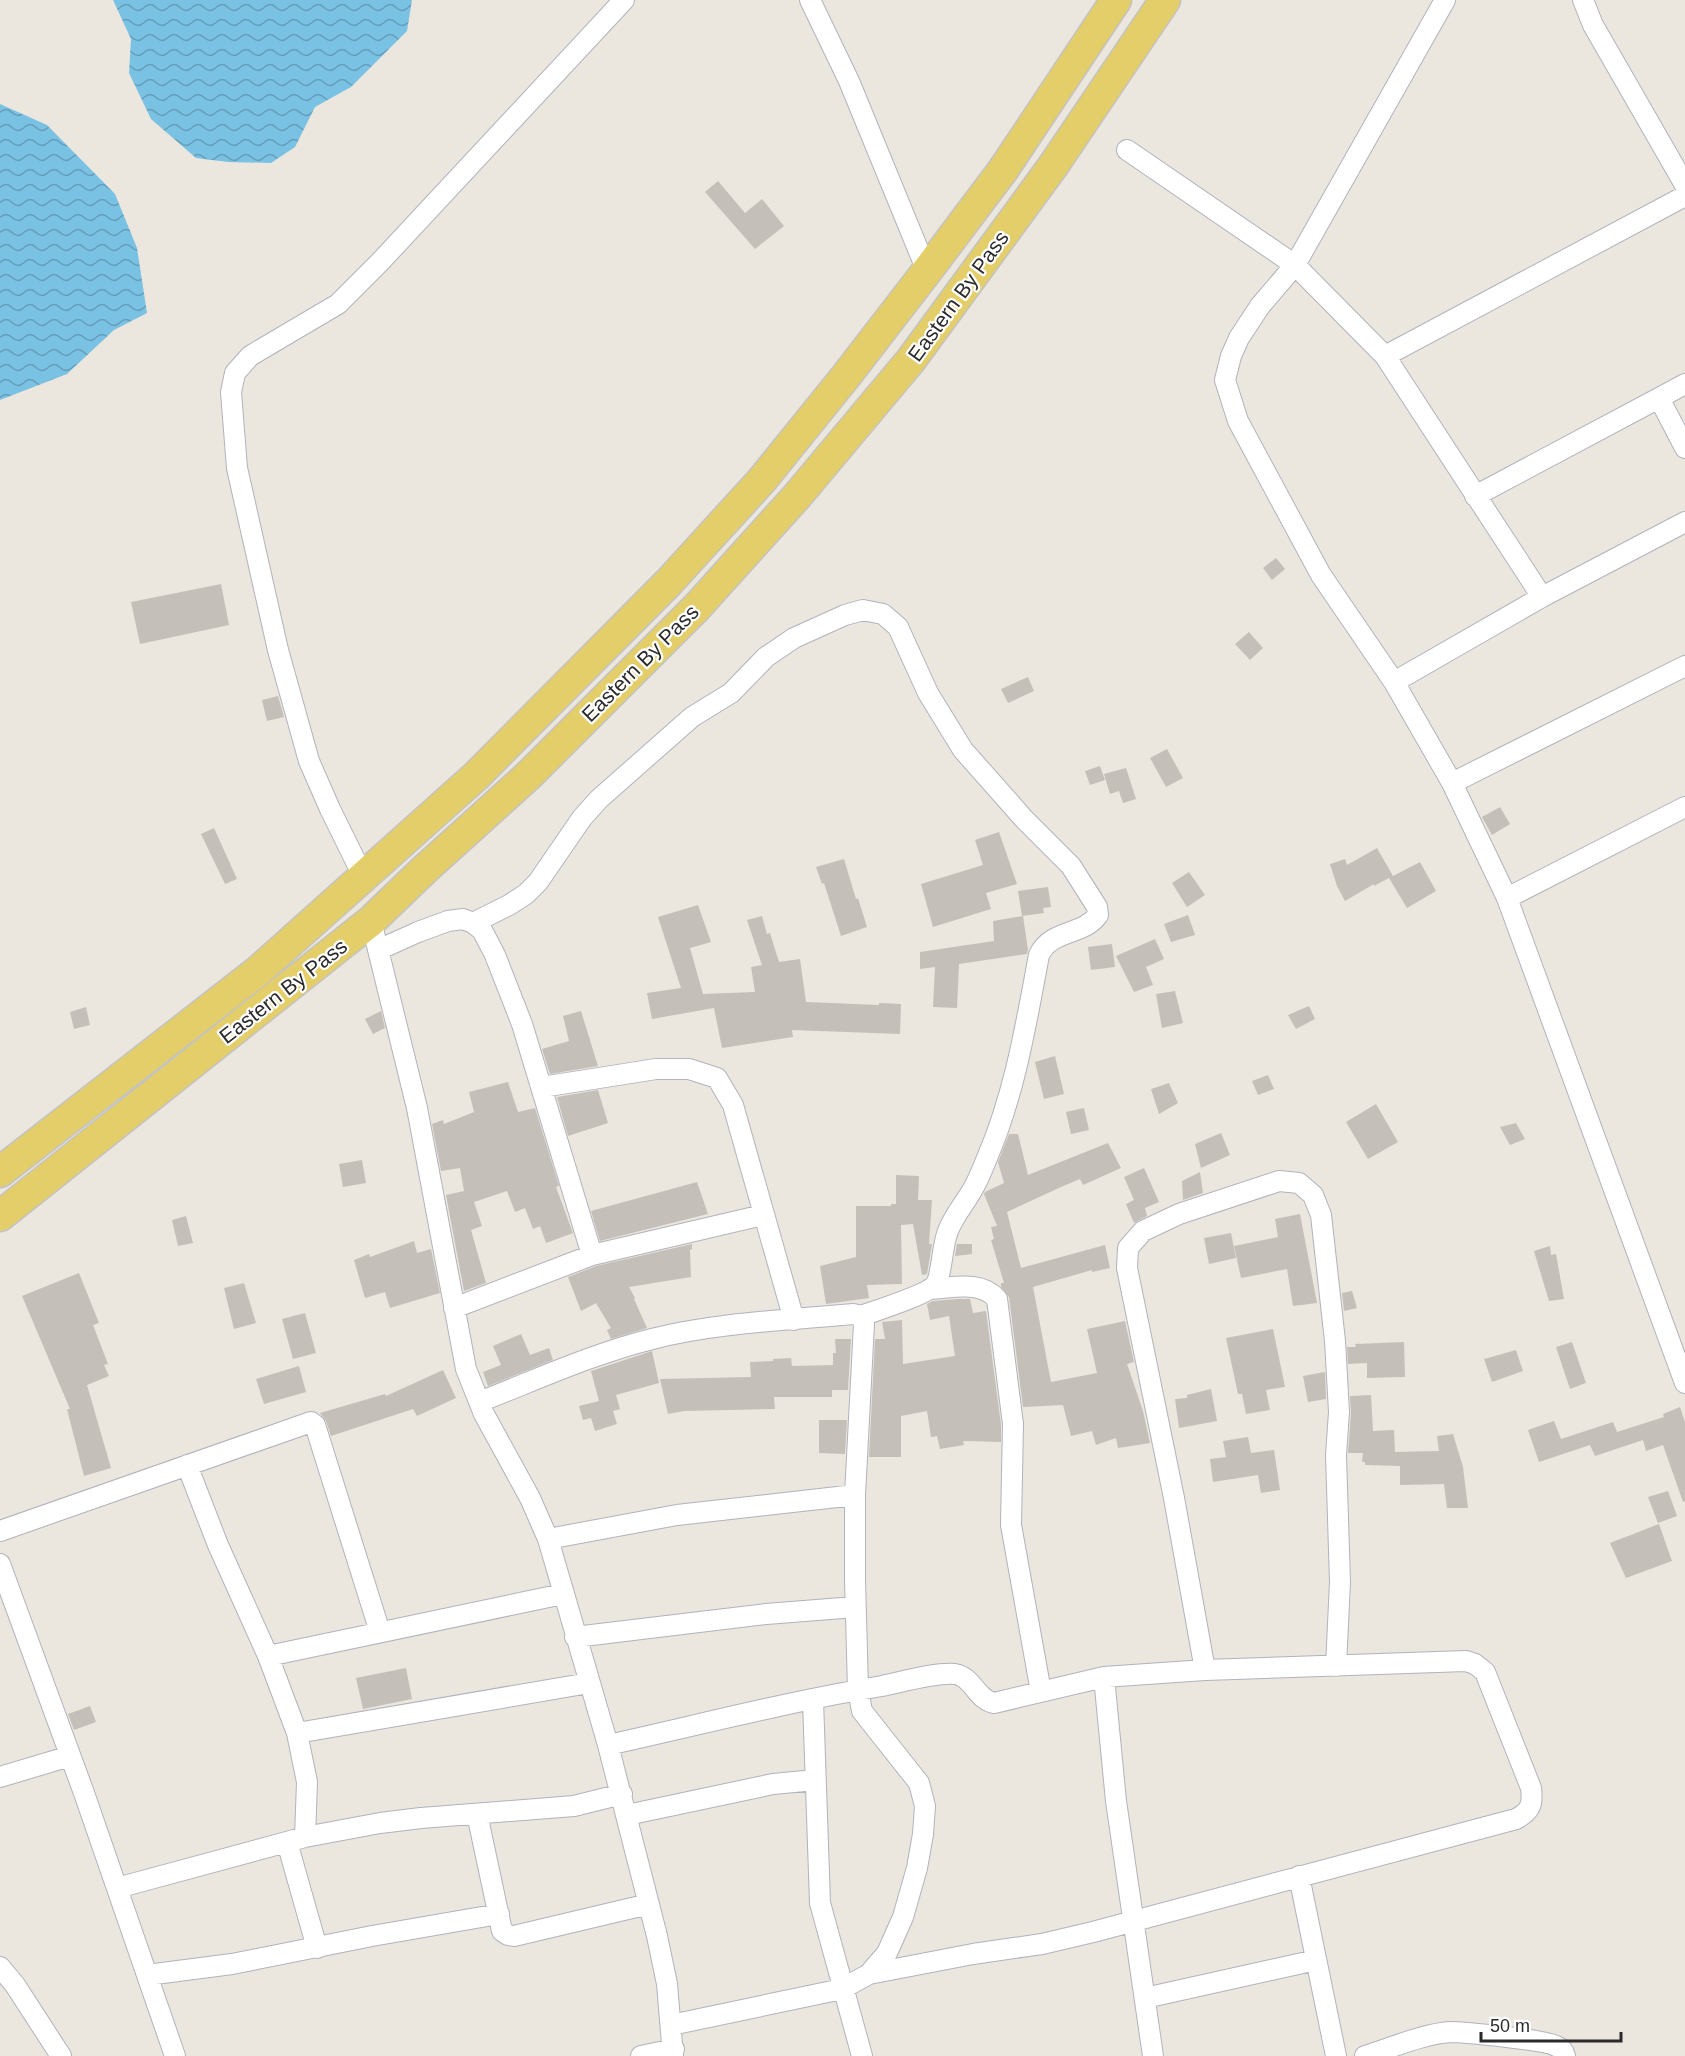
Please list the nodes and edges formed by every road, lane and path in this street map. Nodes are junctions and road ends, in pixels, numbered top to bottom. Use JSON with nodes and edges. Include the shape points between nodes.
{"nodes":[{"id":1,"x":624,"y":0,"type":"edge"},
{"id":2,"x":810,"y":0,"type":"edge"},
{"id":3,"x":1116,"y":0,"type":"edge"},
{"id":4,"x":1165,"y":0,"type":"edge"},
{"id":5,"x":1445,"y":0,"type":"edge"},
{"id":6,"x":1583,"y":0,"type":"edge"},
{"id":7,"x":1128,"y":150,"type":"dead end"},
{"id":8,"x":1685,"y":185,"type":"edge"},
{"id":9,"x":1685,"y":196,"type":"edge"},
{"id":10,"x":1295,"y":265,"type":"junction"},
{"id":11,"x":927,"y":270,"type":"junction"},
{"id":12,"x":1385,"y":356,"type":"junction"},
{"id":13,"x":1685,"y":384,"type":"edge"},
{"id":14,"x":1659,"y":398,"type":"junction"},
{"id":15,"x":1685,"y":448,"type":"edge"},
{"id":16,"x":1475,"y":496,"type":"junction"},
{"id":17,"x":1685,"y":522,"type":"edge"},
{"id":18,"x":1542,"y":597,"type":"junction"},
{"id":19,"x":1685,"y":666,"type":"edge"},
{"id":20,"x":1394,"y":682,"type":"junction"},
{"id":21,"x":1452,"y":783,"type":"junction"},
{"id":22,"x":1685,"y":807,"type":"edge"},
{"id":23,"x":363,"y":876,"type":"junction"},
{"id":24,"x":1507,"y":898,"type":"junction"},
{"id":25,"x":371,"y":921,"type":"junction"},
{"id":26,"x":473,"y":923,"type":"junction"},
{"id":27,"x":378,"y":950,"type":"junction"},
{"id":28,"x":542,"y":1088,"type":"junction"},
{"id":29,"x":0,"y":1172,"type":"edge"},
{"id":30,"x":763,"y":1215,"type":"junction"},
{"id":31,"x":0,"y":1216,"type":"edge"},
{"id":32,"x":592,"y":1255,"type":"junction"},
{"id":33,"x":930,"y":1289,"type":"junction"},
{"id":34,"x":454,"y":1308,"type":"junction"},
{"id":35,"x":861,"y":1316,"type":"junction"},
{"id":36,"x":794,"y":1320,"type":"junction"},
{"id":37,"x":1679,"y":1349,"type":"edge"},
{"id":38,"x":1685,"y":1383,"type":"edge"},
{"id":39,"x":479,"y":1402,"type":"junction"},
{"id":40,"x":187,"y":1465,"type":"junction"},
{"id":41,"x":855,"y":1495,"type":"junction"},
{"id":42,"x":0,"y":1531,"type":"edge"},
{"id":43,"x":548,"y":1539,"type":"junction"},
{"id":44,"x":0,"y":1564,"type":"edge"},
{"id":45,"x":563,"y":1594,"type":"junction"},
{"id":46,"x":6,"y":1600,"type":"edge"},
{"id":47,"x":855,"y":1606,"type":"junction"},
{"id":48,"x":380,"y":1632,"type":"junction"},
{"id":49,"x":575,"y":1637,"type":"junction"},
{"id":50,"x":268,"y":1656,"type":"junction"},
{"id":51,"x":1336,"y":1666,"type":"junction"},
{"id":52,"x":1206,"y":1670,"type":"junction"},
{"id":53,"x":1104,"y":1677,"type":"junction"},
{"id":54,"x":589,"y":1683,"type":"junction"},
{"id":55,"x":858,"y":1690,"type":"junction"},
{"id":56,"x":1041,"y":1692,"type":"junction"},
{"id":57,"x":813,"y":1700,"type":"junction"},
{"id":58,"x":297,"y":1733,"type":"junction"},
{"id":59,"x":608,"y":1745,"type":"junction"},
{"id":60,"x":70,"y":1756,"type":"junction"},
{"id":61,"x":0,"y":1777,"type":"edge"},
{"id":62,"x":815,"y":1780,"type":"junction"},
{"id":63,"x":622,"y":1794,"type":"junction"},
{"id":64,"x":477,"y":1814,"type":"junction"},
{"id":65,"x":627,"y":1815,"type":"junction"},
{"id":66,"x":296,"y":1840,"type":"junction"},
{"id":67,"x":1299,"y":1876,"type":"junction"},
{"id":68,"x":117,"y":1888,"type":"junction"},
{"id":69,"x":649,"y":1904,"type":"junction"},
{"id":70,"x":499,"y":1914,"type":"junction"},
{"id":71,"x":1134,"y":1921,"type":"junction"},
{"id":72,"x":317,"y":1948,"type":"junction"},
{"id":73,"x":1316,"y":1960,"type":"junction"},
{"id":74,"x":0,"y":1967,"type":"edge"},
{"id":75,"x":869,"y":1974,"type":"junction"},
{"id":76,"x":147,"y":1975,"type":"junction"},
{"id":77,"x":842,"y":1989,"type":"junction"},
{"id":78,"x":1145,"y":1998,"type":"junction"},
{"id":79,"x":671,"y":2025,"type":"junction"},
{"id":80,"x":674,"y":2053,"type":"edge"},
{"id":81,"x":61,"y":2056,"type":"edge"},
{"id":82,"x":175,"y":2056,"type":"edge"},
{"id":83,"x":640,"y":2056,"type":"edge"},
{"id":84,"x":862,"y":2056,"type":"edge"},
{"id":85,"x":1153,"y":2056,"type":"edge"},
{"id":86,"x":1336,"y":2056,"type":"edge"},
{"id":87,"x":1365,"y":2056,"type":"edge"},
{"id":88,"x":1565,"y":2056,"type":"edge"}],
"edges":[{"from":1,"to":23,"type":"street","via":[[338,304],[250,356],[235,373],[231,392],[237,468],[278,650],[309,761]]},
{"from":2,"to":11,"type":"street","via":[[849,81]]},
{"from":3,"to":11,"type":"main road","name":"Eastern By Pass","via":[[1003,170]]},
{"from":4,"to":25,"type":"main road","name":"Eastern By Pass","via":[[932,332],[798,495],[697,607],[529,775]]},
{"from":5,"to":10,"type":"street"},
{"from":6,"to":8,"type":"street","via":[[1593,25]]},
{"from":7,"to":10,"type":"street"},
{"from":9,"to":12,"type":"street"},
{"from":10,"to":12,"type":"street"},
{"from":10,"to":20,"type":"street","via":[[1239,338],[1225,380],[1238,421],[1322,575]]},
{"from":11,"to":23,"type":"main road","name":"Eastern By Pass","via":[[762,480],[669,582],[476,776]]},
{"from":12,"to":16,"type":"street"},
{"from":13,"to":14,"type":"street"},
{"from":14,"to":15,"type":"street"},
{"from":14,"to":16,"type":"street"},
{"from":16,"to":18,"type":"street"},
{"from":17,"to":18,"type":"street"},
{"from":18,"to":20,"type":"street"},
{"from":19,"to":21,"type":"street"},
{"from":20,"to":21,"type":"street"},
{"from":21,"to":24,"type":"street"},
{"from":22,"to":24,"type":"street"},
{"from":23,"to":29,"type":"main road","name":"Eastern By Pass","via":[[258,971]]},
{"from":24,"to":37,"type":"street"},
{"from":25,"to":27,"type":"street"},
{"from":25,"to":31,"type":"main road","name":"Eastern By Pass"},
{"from":26,"to":27,"type":"street","via":[[463,919],[448,921]]},
{"from":26,"to":28,"type":"street","via":[[482,930],[495,955]]},
{"from":26,"to":33,"type":"street","via":[[526,894],[599,799],[692,717],[731,693],[766,657],[794,638],[845,615],[863,610],[883,614],[898,627],[928,693],[963,750],[1071,866],[1098,915],[1093,922],[1043,945],[1008,1102],[974,1188],[948,1229],[937,1283]]},
{"from":27,"to":34,"type":"street","via":[[417,1108]]},
{"from":28,"to":30,"type":"street","via":[[656,1069],[689,1069],[717,1078],[733,1105]]},
{"from":28,"to":32,"type":"street"},
{"from":30,"to":32,"type":"street"},
{"from":30,"to":36,"type":"street"},
{"from":32,"to":34,"type":"street"},
{"from":33,"to":35,"type":"street"},
{"from":33,"to":56,"type":"street","via":[[976,1287],[997,1299],[1013,1424],[1011,1525]]},
{"from":34,"to":39,"type":"street","via":[[466,1369]]},
{"from":35,"to":36,"type":"street"},
{"from":35,"to":41,"type":"street","via":[[864,1324]]},
{"from":36,"to":39,"type":"street","via":[[653,1338],[608,1351]]},
{"from":37,"to":38,"type":"street"},
{"from":39,"to":43,"type":"street"},
{"from":40,"to":42,"type":"street"},
{"from":40,"to":48,"type":"street","via":[[314,1423]]},
{"from":40,"to":50,"type":"street"},
{"from":41,"to":43,"type":"street","via":[[676,1515]]},
{"from":41,"to":47,"type":"street"},
{"from":43,"to":45,"type":"street"},
{"from":44,"to":46,"type":"street"},
{"from":45,"to":48,"type":"street"},
{"from":45,"to":49,"type":"street"},
{"from":46,"to":60,"type":"street"},
{"from":47,"to":49,"type":"street"},
{"from":47,"to":55,"type":"street"},
{"from":48,"to":50,"type":"street"},
{"from":49,"to":54,"type":"street"},
{"from":50,"to":58,"type":"street"},
{"from":51,"to":52,"type":"street"},
{"from":51,"to":52,"type":"street","via":[[1340,1582],[1335,1447],[1339,1412],[1321,1215],[1313,1196],[1299,1183],[1280,1181],[1179,1214],[1143,1231],[1128,1248],[1128,1268]]},
{"from":51,"to":67,"type":"street","via":[[1466,1661],[1475,1664],[1485,1672],[1531,1788],[1533,1803],[1528,1812],[1516,1819]]},
{"from":52,"to":53,"type":"street"},
{"from":53,"to":56,"type":"street"},
{"from":53,"to":71,"type":"street","via":[[1116,1801]]},
{"from":54,"to":58,"type":"street"},
{"from":54,"to":59,"type":"street"},
{"from":55,"to":56,"type":"street","via":[[953,1674],[962,1676],[983,1699],[994,1703]]},
{"from":55,"to":57,"type":"street"},
{"from":55,"to":75,"type":"street","via":[[862,1711],[919,1783],[925,1806],[917,1868],[903,1917],[887,1953]]},
{"from":57,"to":59,"type":"street"},
{"from":57,"to":62,"type":"street"},
{"from":58,"to":66,"type":"street","via":[[307,1782]]},
{"from":59,"to":63,"type":"street"},
{"from":60,"to":61,"type":"street"},
{"from":60,"to":68,"type":"street"},
{"from":62,"to":65,"type":"street","via":[[773,1784]]},
{"from":62,"to":77,"type":"street","via":[[820,1903]]},
{"from":63,"to":64,"type":"street","via":[[574,1806]]},
{"from":63,"to":65,"type":"street"},
{"from":64,"to":66,"type":"street","via":[[380,1823]]},
{"from":64,"to":70,"type":"street"},
{"from":65,"to":69,"type":"street"},
{"from":66,"to":68,"type":"street"},
{"from":66,"to":72,"type":"street"},
{"from":67,"to":71,"type":"street"},
{"from":67,"to":73,"type":"street"},
{"from":68,"to":76,"type":"street"},
{"from":69,"to":70,"type":"street","via":[[514,1936],[502,1931]]},
{"from":69,"to":79,"type":"street","via":[[667,1984]]},
{"from":70,"to":72,"type":"street"},
{"from":71,"to":75,"type":"street","via":[[1042,1944]]},
{"from":71,"to":78,"type":"street"},
{"from":72,"to":76,"type":"street"},
{"from":73,"to":78,"type":"street"},
{"from":73,"to":86,"type":"street"},
{"from":74,"to":81,"type":"street"},
{"from":75,"to":77,"type":"street"},
{"from":76,"to":82,"type":"street"},
{"from":77,"to":79,"type":"street"},
{"from":77,"to":84,"type":"street"},
{"from":78,"to":85,"type":"street"},
{"from":79,"to":80,"type":"street"},
{"from":80,"to":83,"type":"street"},
{"from":87,"to":88,"type":"street","via":[[1451,2032],[1555,2045]]}]}
